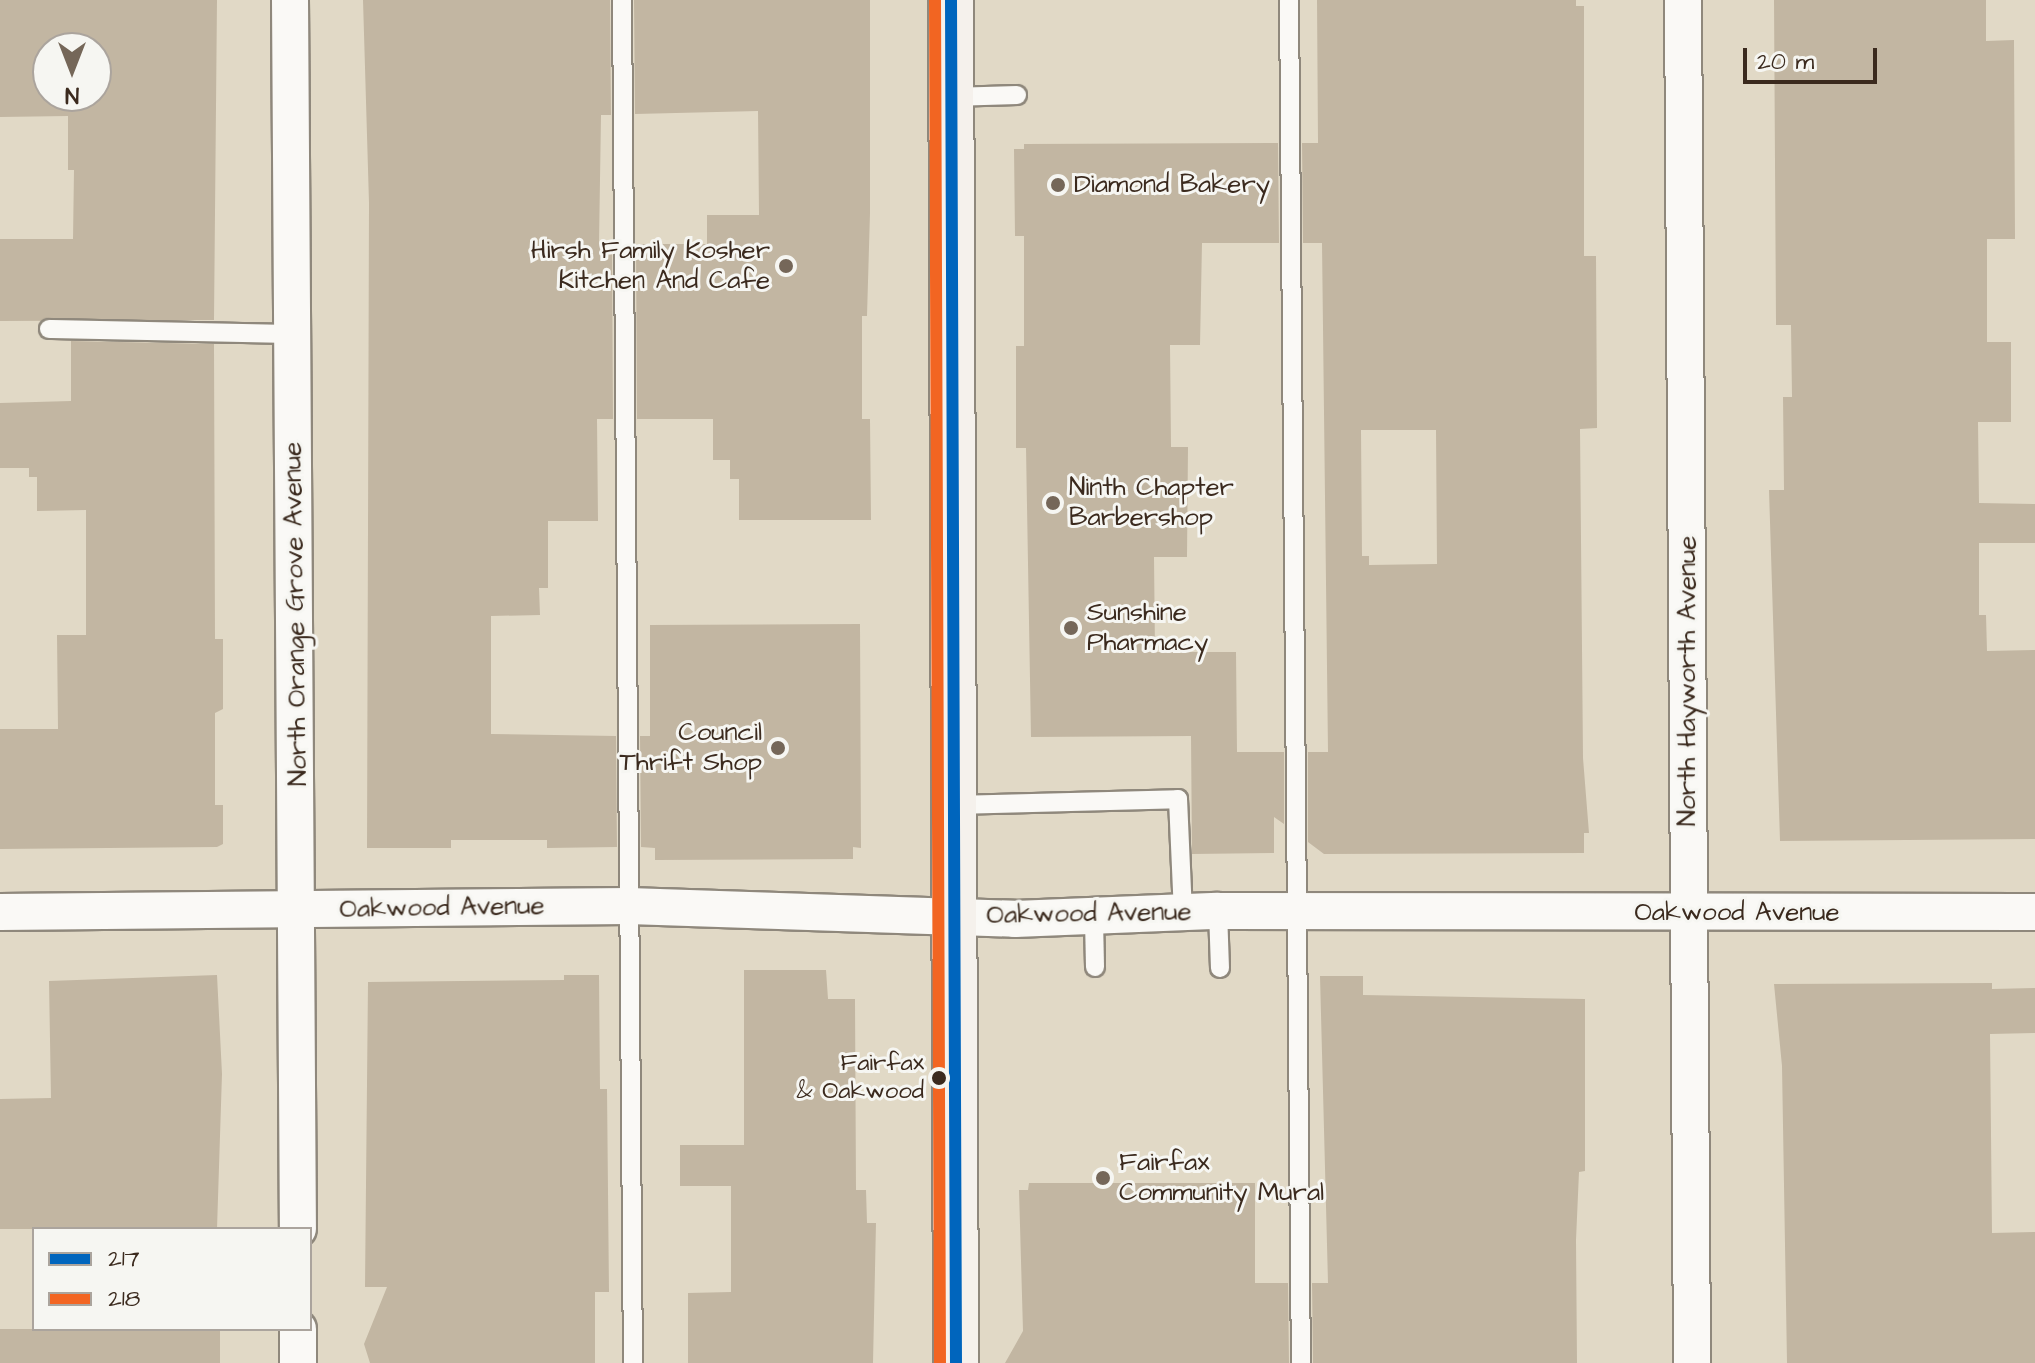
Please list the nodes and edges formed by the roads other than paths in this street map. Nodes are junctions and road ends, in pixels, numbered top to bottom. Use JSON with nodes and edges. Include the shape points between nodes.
{"nodes":[{"id":1,"x":290,"y":0,"type":"edge"},
{"id":2,"x":622,"y":0,"type":"edge"},
{"id":3,"x":951,"y":0,"type":"edge"},
{"id":4,"x":1289,"y":0,"type":"edge"},
{"id":5,"x":1683,"y":0,"type":"edge"},
{"id":6,"x":1017,"y":95,"type":"dead end"},
{"id":7,"x":951,"y":97,"type":"junction"},
{"id":8,"x":49,"y":329,"type":"dead end"},
{"id":9,"x":293,"y":334,"type":"junction"},
{"id":10,"x":951,"y":805,"type":"junction"},
{"id":11,"x":629,"y":906,"type":"junction"},
{"id":12,"x":298,"y":910,"type":"junction"},
{"id":13,"x":0,"y":912,"type":"edge"},
{"id":14,"x":1201,"y":912,"type":"junction"},
{"id":15,"x":2035,"y":912,"type":"edge"},
{"id":16,"x":1299,"y":913,"type":"junction"},
{"id":17,"x":1690,"y":913,"type":"junction"},
{"id":18,"x":951,"y":915,"type":"junction"},
{"id":19,"x":1094,"y":919,"type":"junction"},
{"id":20,"x":1095,"y":967,"type":"dead end"},
{"id":21,"x":1220,"y":968,"type":"dead end"},
{"id":22,"x":298,"y":1227,"type":"edge"},
{"id":23,"x":298,"y":1331,"type":"edge"},
{"id":24,"x":298,"y":1363,"type":"edge"},
{"id":25,"x":633,"y":1363,"type":"edge"},
{"id":26,"x":956,"y":1363,"type":"edge"},
{"id":27,"x":1301,"y":1363,"type":"edge"},
{"id":28,"x":1692,"y":1363,"type":"edge"}],
"edges":[{"from":1,"to":9,"type":"street","name":"North Orange Grove Avenue"},
{"from":2,"to":11,"type":"lane"},
{"from":3,"to":7,"type":"main road"},
{"from":4,"to":16,"type":"lane"},
{"from":5,"to":17,"type":"street","name":"North Hayworth Avenue"},
{"from":6,"to":7,"type":"lane"},
{"from":7,"to":10,"type":"main road"},
{"from":8,"to":9,"type":"lane"},
{"from":9,"to":12,"type":"street","name":"North Orange Grove Avenue"},
{"from":10,"to":14,"type":"lane","via":[[1178,799]]},
{"from":10,"to":18,"type":"main road"},
{"from":11,"to":12,"type":"street","name":"Oakwood Avenue"},
{"from":11,"to":18,"type":"street","name":"Oakwood Avenue"},
{"from":11,"to":25,"type":"lane"},
{"from":12,"to":13,"type":"street","name":"Oakwood Avenue"},
{"from":12,"to":22,"type":"street","name":"North Orange Grove Avenue"},
{"from":14,"to":16,"type":"street","name":"Oakwood Avenue"},
{"from":14,"to":19,"type":"street","name":"Oakwood Avenue"},
{"from":14,"to":21,"type":"lane"},
{"from":15,"to":17,"type":"street","name":"Oakwood Avenue"},
{"from":16,"to":17,"type":"street","name":"Oakwood Avenue"},
{"from":16,"to":27,"type":"lane"},
{"from":17,"to":28,"type":"street","name":"North Hayworth Avenue"},
{"from":18,"to":19,"type":"street","name":"Oakwood Avenue"},
{"from":18,"to":26,"type":"main road"},
{"from":19,"to":20,"type":"lane"},
{"from":23,"to":24,"type":"street"}]}
